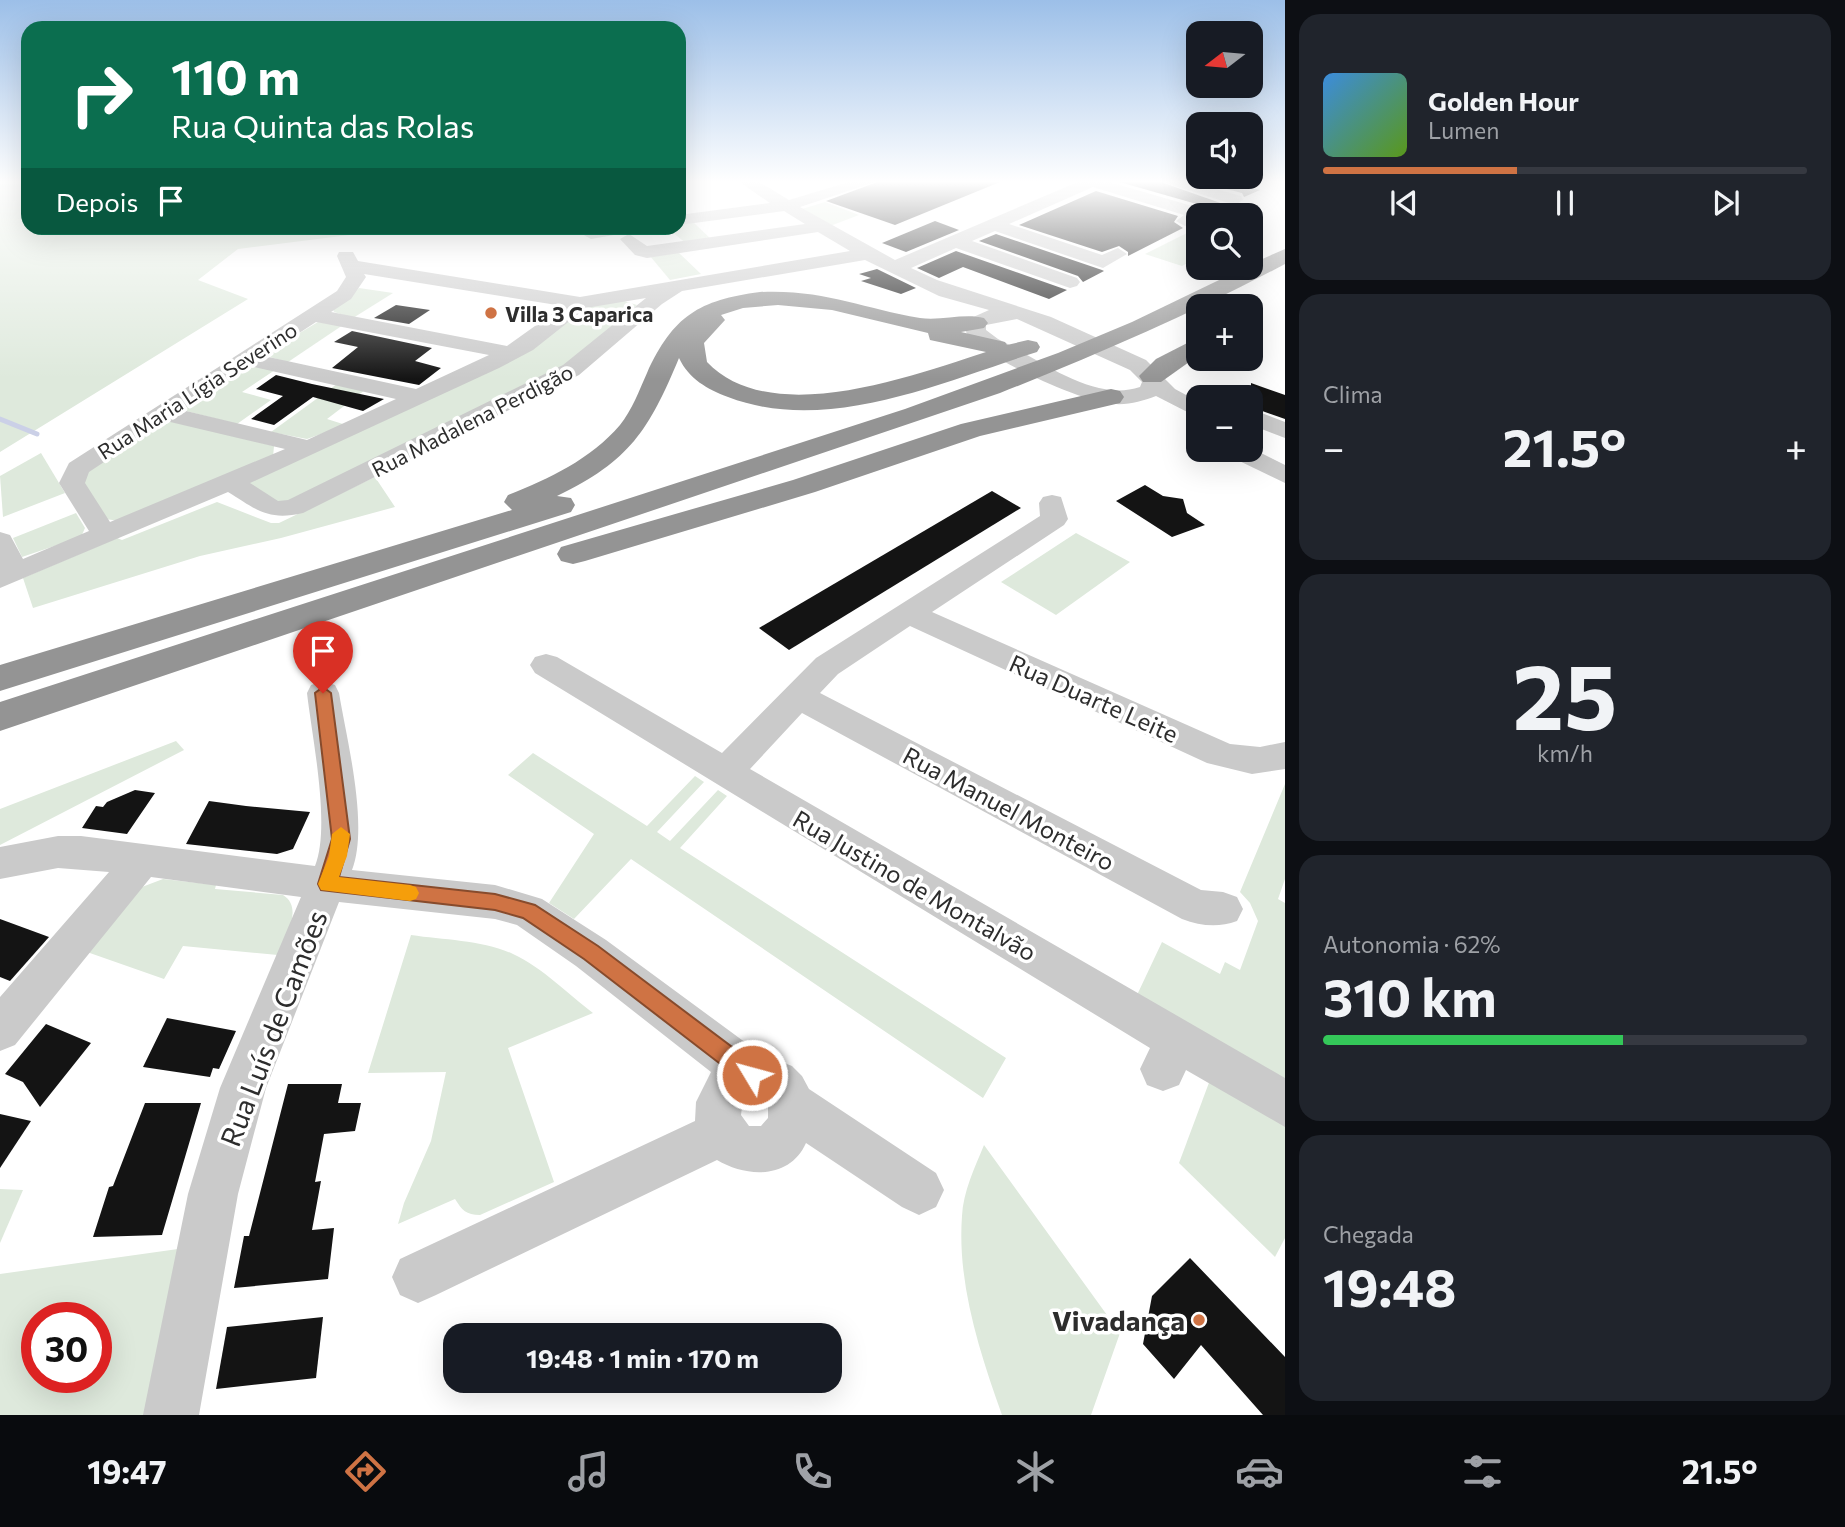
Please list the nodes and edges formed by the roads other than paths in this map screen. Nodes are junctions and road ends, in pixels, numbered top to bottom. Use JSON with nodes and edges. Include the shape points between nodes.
{"nodes":[{"id":1,"x":642,"y":247,"type":"edge"},
{"id":2,"x":681,"y":247,"type":"edge"},
{"id":3,"x":855,"y":247,"type":"edge"},
{"id":4,"x":941,"y":247,"type":"edge"},
{"id":5,"x":972,"y":247,"type":"edge"},
{"id":6,"x":1059,"y":247,"type":"edge"},
{"id":7,"x":867,"y":254,"type":"junction"},
{"id":8,"x":1118,"y":254,"type":"dead end"},
{"id":9,"x":1285,"y":255,"type":"edge"},
{"id":10,"x":920,"y":256,"type":"junction"},
{"id":11,"x":894,"y":268,"type":"junction"},
{"id":12,"x":701,"y":280,"type":"junction"},
{"id":13,"x":1187,"y":280,"type":"edge"},
{"id":14,"x":1070,"y":282,"type":"dead end"},
{"id":15,"x":926,"y":283,"type":"junction"},
{"id":16,"x":592,"y":300,"type":"junction"},
{"id":17,"x":645,"y":309,"type":"junction"},
{"id":18,"x":1030,"y":312,"type":"junction"},
{"id":19,"x":312,"y":315,"type":"junction"},
{"id":20,"x":977,"y":322,"type":"junction"},
{"id":21,"x":996,"y":347,"type":"junction"},
{"id":22,"x":1030,"y":347,"type":"junction"},
{"id":23,"x":1186,"y":352,"type":"edge"},
{"id":24,"x":510,"y":354,"type":"junction"},
{"id":25,"x":246,"y":359,"type":"junction"},
{"id":26,"x":1148,"y":373,"type":"junction"},
{"id":27,"x":419,"y":397,"type":"junction"},
{"id":28,"x":1118,"y":397,"type":"junction"},
{"id":29,"x":1186,"y":404,"type":"edge"},
{"id":30,"x":163,"y":413,"type":"junction"},
{"id":31,"x":1186,"y":422,"type":"edge"},
{"id":32,"x":1263,"y":432,"type":"edge"},
{"id":33,"x":1283,"y":436,"type":"edge"},
{"id":34,"x":310,"y":448,"type":"junction"},
{"id":35,"x":1263,"y":448,"type":"edge"},
{"id":36,"x":1285,"y":475,"type":"edge"},
{"id":37,"x":230,"y":482,"type":"junction"},
{"id":38,"x":1052,"y":503,"type":"dead end"},
{"id":39,"x":105,"y":535,"type":"junction"},
{"id":40,"x":0,"y":541,"type":"edge"},
{"id":41,"x":7,"y":576,"type":"edge"},
{"id":42,"x":297,"y":584,"type":"junction"},
{"id":43,"x":908,"y":613,"type":"junction"},
{"id":44,"x":546,"y":666,"type":"dead end"},
{"id":45,"x":323,"y":693,"type":"dead end"},
{"id":46,"x":2,"y":696,"type":"edge"},
{"id":47,"x":797,"y":696,"type":"junction"},
{"id":48,"x":1285,"y":755,"type":"edge"},
{"id":49,"x":724,"y":773,"type":"junction"},
{"id":50,"x":142,"y":860,"type":"junction"},
{"id":51,"x":0,"y":863,"type":"edge"},
{"id":52,"x":328,"y":884,"type":"junction"},
{"id":53,"x":1223,"y":909,"type":"dead end"},
{"id":54,"x":0,"y":1030,"type":"edge"},
{"id":55,"x":752,"y":1075,"type":"junction"},
{"id":56,"x":1285,"y":1104,"type":"edge"},
{"id":57,"x":791,"y":1105,"type":"junction"},
{"id":58,"x":724,"y":1132,"type":"junction"},
{"id":59,"x":919,"y":1190,"type":"dead end"},
{"id":60,"x":418,"y":1277,"type":"dead end"},
{"id":61,"x":171,"y":1415,"type":"edge"}],
"edges":[{"from":1,"to":2,"type":"street","via":[[647,252]]},
{"from":3,"to":7,"type":"street"},
{"from":4,"to":10,"type":"street"},
{"from":5,"to":14,"type":"street"},
{"from":6,"to":8,"type":"street","via":[[1103,262]]},
{"from":7,"to":11,"type":"street"},
{"from":7,"to":12,"type":"street","name":"Rua Madalena Perdigão"},
{"from":9,"to":46,"type":"highway","via":[[1217,293],[953,401]]},
{"from":10,"to":11,"type":"street"},
{"from":10,"to":18,"type":"street"},
{"from":11,"to":15,"type":"street"},
{"from":12,"to":16,"type":"street","name":"Rua Madalena Perdigão"},
{"from":12,"to":17,"type":"street","name":"Rua Madalena Perdigão","via":[[672,289]]},
{"from":13,"to":22,"type":"highway"},
{"from":15,"to":18,"type":"street"},
{"from":15,"to":20,"type":"street","via":[[968,304]]},
{"from":16,"to":17,"type":"street","via":[[636,298]]},
{"from":16,"to":19,"type":"street","name":"Rua Maria Lígia Severino","via":[[349,261],[356,277],[349,289]]},
{"from":16,"to":24,"type":"street","name":"Rua Madalena Perdigão"},
{"from":17,"to":37,"type":"street","name":"Rua Madalena Perdigão","via":[[586,359],[550,382],[294,508],[273,509]]},
{"from":18,"to":20,"type":"street","via":[[994,315]]},
{"from":18,"to":26,"type":"street"},
{"from":19,"to":24,"type":"street"},
{"from":19,"to":25,"type":"street","name":"Rua Maria Lígia Severino"},
{"from":20,"to":21,"type":"street","via":[[978,335]]},
{"from":20,"to":42,"type":"highway","via":[[926,326],[846,306],[786,298],[753,299],[708,311],[682,329],[632,428],[595,461],[536,495]]},
{"from":21,"to":22,"type":"highway","via":[[828,310],[775,306],[736,311],[710,321],[698,330],[691,354],[711,380],[730,390],[791,404],[859,396]]},
{"from":21,"to":28,"type":"street","via":[[1077,387]]},
{"from":22,"to":42,"type":"highway","via":[[870,406]]},
{"from":23,"to":26,"type":"highway"},
{"from":24,"to":27,"type":"street","name":"Rua Madalena Perdigão"},
{"from":25,"to":27,"type":"street"},
{"from":25,"to":30,"type":"street","name":"Rua Maria Lígia Severino"},
{"from":26,"to":28,"type":"street","via":[[1150,391]]},
{"from":26,"to":29,"type":"street","via":[[1167,394]]},
{"from":27,"to":34,"type":"street","name":"Rua Madalena Perdigão"},
{"from":28,"to":31,"type":"street","via":[[1150,404]]},
{"from":28,"to":46,"type":"highway","via":[[971,430],[736,507]]},
{"from":30,"to":34,"type":"street"},
{"from":30,"to":39,"type":"street","name":"Rua Maria Lígia Severino","via":[[90,459],[73,475],[72,483]]},
{"from":32,"to":33,"type":"street"},
{"from":34,"to":37,"type":"street","name":"Rua Madalena Perdigão"},
{"from":35,"to":36,"type":"street"},
{"from":37,"to":39,"type":"street","name":"Rua Madalena Perdigão"},
{"from":38,"to":43,"type":"street","via":[[1054,519]]},
{"from":39,"to":41,"type":"street","name":"Rua Madalena Perdigão"},
{"from":40,"to":41,"type":"street"},
{"from":42,"to":46,"type":"highway","via":[[64,657]]},
{"from":43,"to":47,"type":"street","via":[[827,666]]},
{"from":43,"to":48,"type":"street","name":"Rua Duarte Leite","via":[[1219,754],[1248,761]]},
{"from":44,"to":49,"type":"street","name":"Rua Justino de Montalvão"},
{"from":45,"to":52,"type":"street","via":[[341,839]]},
{"from":47,"to":49,"type":"street"},
{"from":47,"to":53,"type":"street","name":"Rua Manuel Monteiro","via":[[1196,907]]},
{"from":49,"to":56,"type":"street","name":"Rua Justino de Montalvão","via":[[1170,1054]]},
{"from":50,"to":51,"type":"street","name":"Rua Luís de Camões","via":[[58,852]]},
{"from":50,"to":52,"type":"street","name":"Rua Luís de Camões"},
{"from":50,"to":54,"type":"street"},
{"from":52,"to":55,"type":"street","via":[[495,902],[528,911]]},
{"from":52,"to":61,"type":"street","name":"Rua Luís de Camões","via":[[243,1088],[213,1194]]},
{"from":55,"to":57,"type":"street","via":[[776,1084]]},
{"from":55,"to":58,"type":"street","via":[[732,1081],[720,1098],[719,1120]]},
{"from":57,"to":58,"type":"street","via":[[789,1131],[771,1149],[746,1149]]},
{"from":57,"to":59,"type":"street"},
{"from":58,"to":60,"type":"street"}]}
